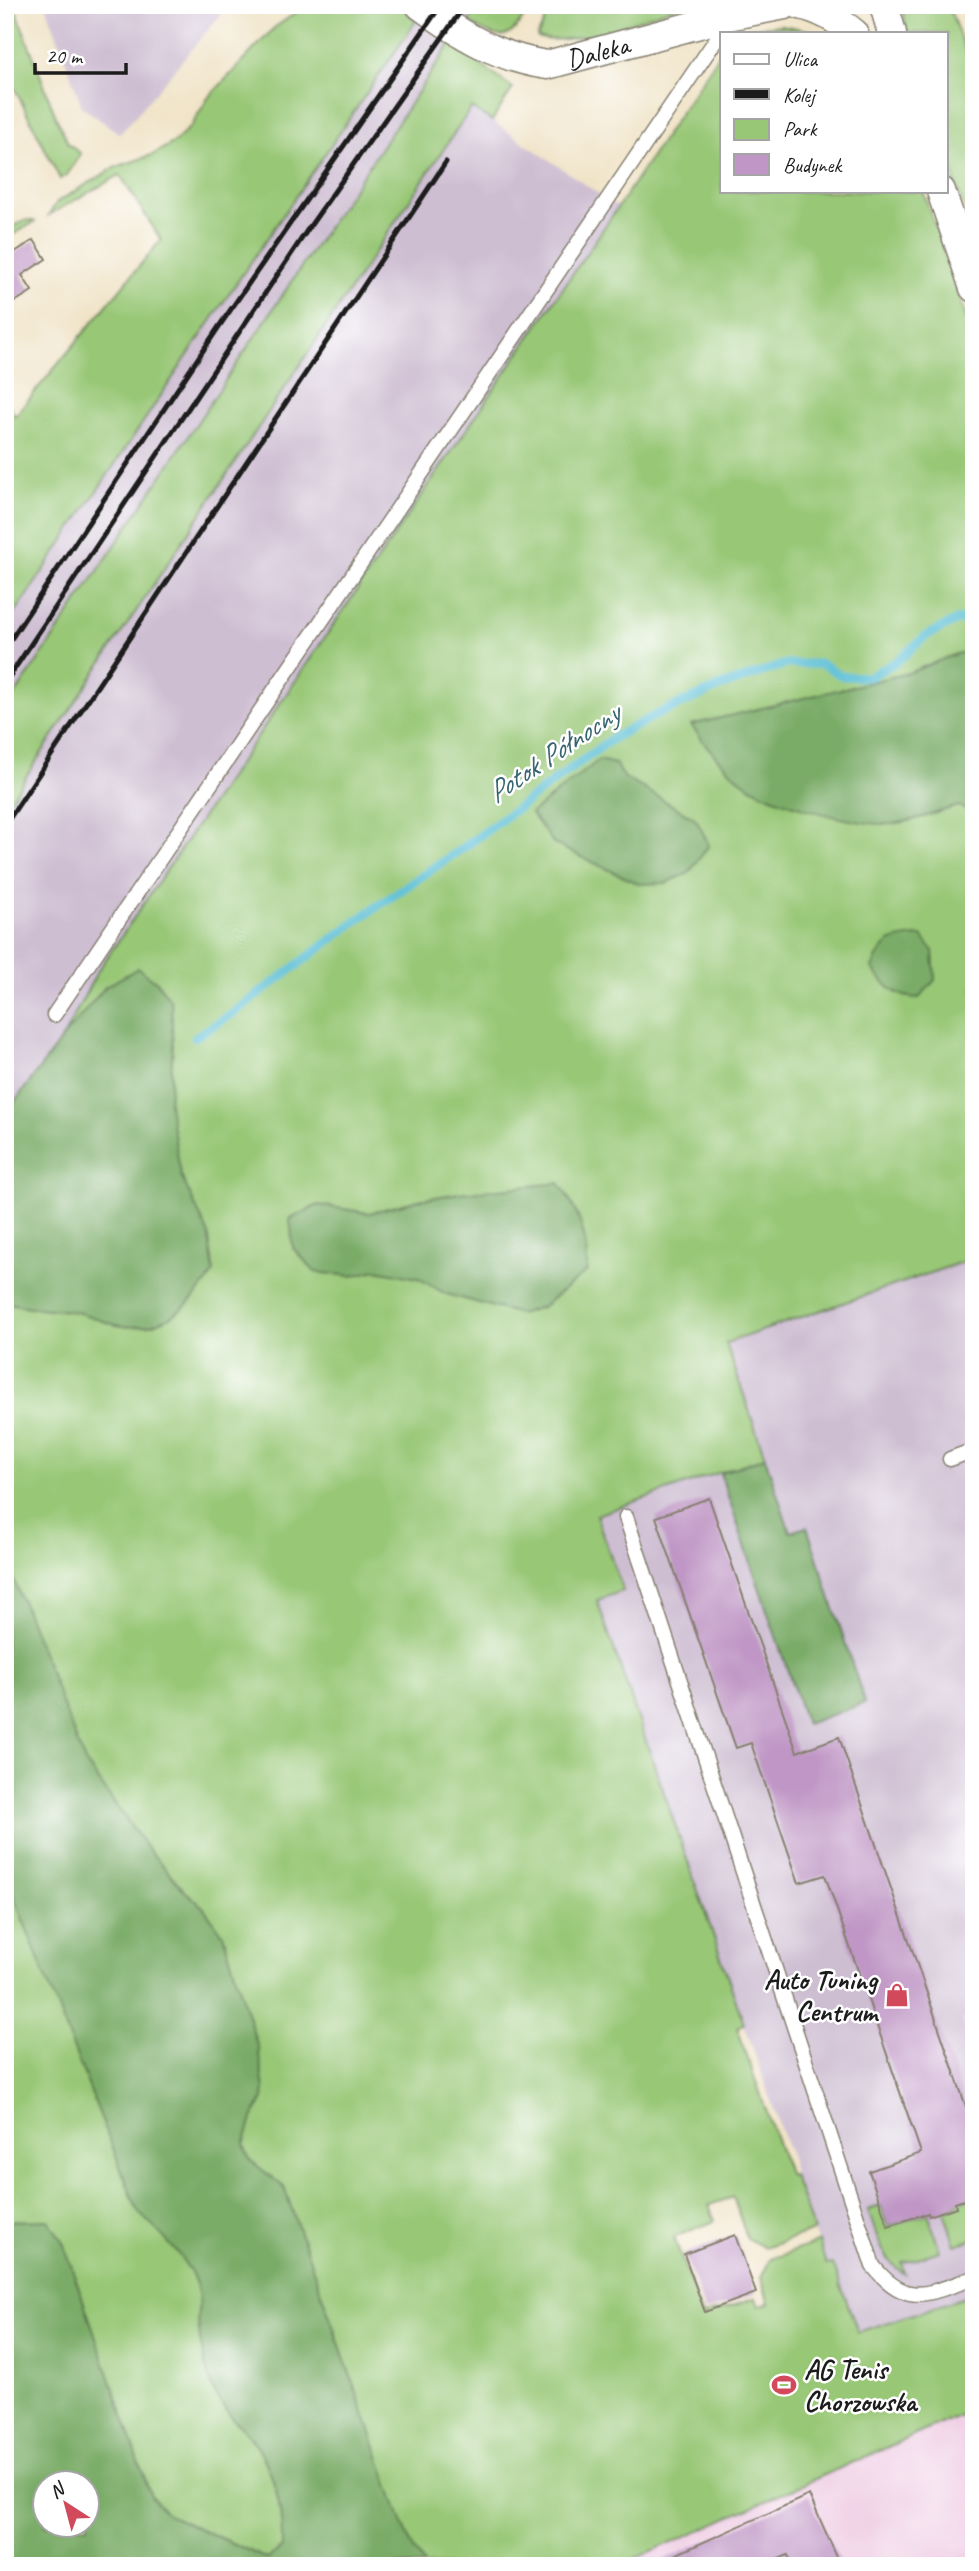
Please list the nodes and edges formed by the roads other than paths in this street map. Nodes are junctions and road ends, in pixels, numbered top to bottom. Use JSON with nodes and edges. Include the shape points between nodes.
{"nodes":[{"id":1,"x":420,"y":5,"type":"edge"},
{"id":2,"x":785,"y":5,"type":"edge"},
{"id":3,"x":800,"y":5,"type":"edge"},
{"id":4,"x":884,"y":5,"type":"edge"},
{"id":5,"x":733,"y":15,"type":"junction"},
{"id":6,"x":721,"y":32,"type":"edge"},
{"id":7,"x":853,"y":32,"type":"edge"},
{"id":8,"x":892,"y":32,"type":"edge"},
{"id":9,"x":720,"y":34,"type":"edge"},
{"id":10,"x":941,"y":192,"type":"edge"},
{"id":11,"x":974,"y":288,"type":"edge"},
{"id":12,"x":54,"y":1014,"type":"dead end"},
{"id":13,"x":974,"y":1450,"type":"edge"},
{"id":14,"x":950,"y":1458,"type":"dead end"},
{"id":15,"x":626,"y":1517,"type":"dead end"},
{"id":16,"x":974,"y":2278,"type":"edge"}],
"edges":[{"from":1,"to":5,"type":"street","name":"Daleka","via":[[500,55],[547,65]]},
{"from":2,"to":5,"type":"street","name":"Daleka"},
{"from":3,"to":7,"type":"street","via":[[826,14]]},
{"from":4,"to":8,"type":"street"},
{"from":5,"to":6,"type":"lane"},
{"from":9,"to":12,"type":"lane"},
{"from":10,"to":11,"type":"street"},
{"from":13,"to":14,"type":"lane"},
{"from":15,"to":16,"type":"lane","via":[[873,2266],[897,2290],[910,2295]]}]}
